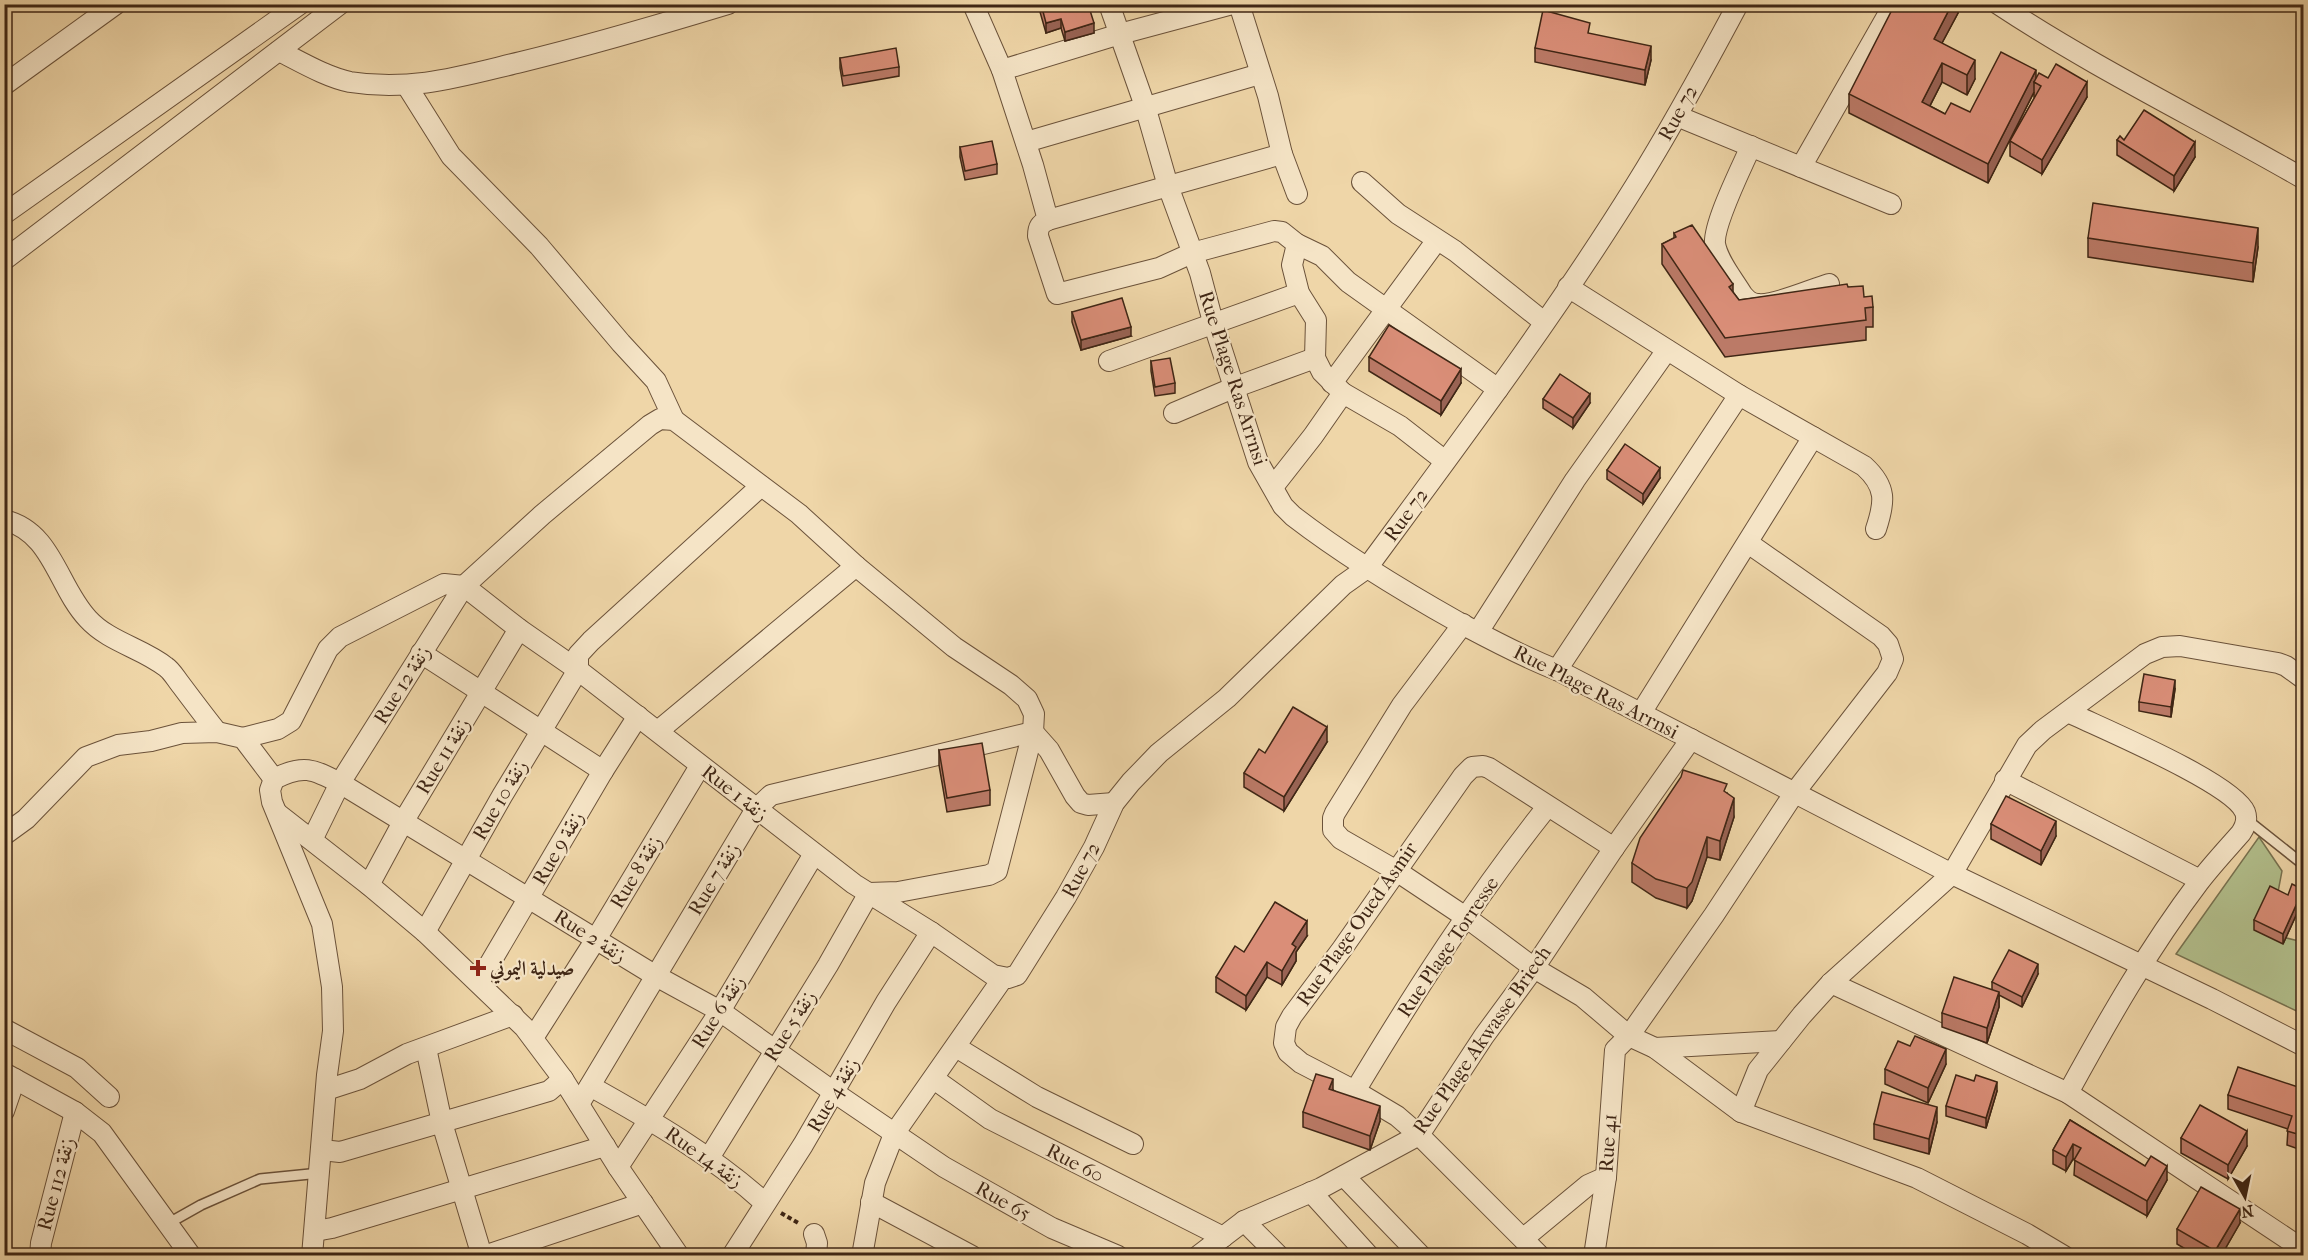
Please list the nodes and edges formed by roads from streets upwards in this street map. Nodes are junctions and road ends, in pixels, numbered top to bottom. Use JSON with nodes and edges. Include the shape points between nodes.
{"nodes":[{"id":1,"x":116,"y":4,"type":"edge"},
{"id":2,"x":300,"y":4,"type":"edge"},
{"id":3,"x":340,"y":4,"type":"edge"},
{"id":4,"x":728,"y":4,"type":"edge"},
{"id":5,"x":973,"y":4,"type":"edge"},
{"id":6,"x":1109,"y":4,"type":"edge"},
{"id":7,"x":1232,"y":4,"type":"edge"},
{"id":8,"x":1239,"y":4,"type":"edge"},
{"id":9,"x":1738,"y":4,"type":"edge"},
{"id":10,"x":1894,"y":4,"type":"edge"},
{"id":11,"x":1998,"y":4,"type":"edge"},
{"id":12,"x":1120,"y":34,"type":"junction"},
{"id":13,"x":279,"y":51,"type":"junction"},
{"id":14,"x":1002,"y":70,"type":"junction"},
{"id":15,"x":1260,"y":74,"type":"junction"},
{"id":16,"x":4,"y":85,"type":"edge"},
{"id":17,"x":407,"y":86,"type":"junction"},
{"id":18,"x":1144,"y":106,"type":"junction"},
{"id":19,"x":1677,"y":116,"type":"junction"},
{"id":20,"x":1026,"y":142,"type":"junction"},
{"id":21,"x":1751,"y":146,"type":"junction"},
{"id":22,"x":1282,"y":154,"type":"junction"},
{"id":23,"x":1801,"y":166,"type":"junction"},
{"id":24,"x":2304,"y":179,"type":"edge"},
{"id":25,"x":1362,"y":182,"type":"dead end"},
{"id":26,"x":1168,"y":186,"type":"junction"},
{"id":27,"x":1297,"y":194,"type":"dead end"},
{"id":28,"x":1891,"y":204,"type":"dead end"},
{"id":29,"x":4,"y":214,"type":"edge"},
{"id":30,"x":1048,"y":220,"type":"junction"},
{"id":31,"x":1437,"y":240,"type":"junction"},
{"id":32,"x":1297,"y":244,"type":"junction"},
{"id":33,"x":1192,"y":253,"type":"junction"},
{"id":34,"x":4,"y":261,"type":"edge"},
{"id":35,"x":1829,"y":284,"type":"edge"},
{"id":36,"x":1568,"y":287,"type":"junction"},
{"id":37,"x":1299,"y":293,"type":"junction"},
{"id":38,"x":1385,"y":308,"type":"junction"},
{"id":39,"x":1213,"y":322,"type":"junction"},
{"id":40,"x":1544,"y":322,"type":"junction"},
{"id":41,"x":1667,"y":350,"type":"junction"},
{"id":42,"x":1315,"y":358,"type":"junction"},
{"id":43,"x":1109,"y":361,"type":"dead end"},
{"id":44,"x":1233,"y":388,"type":"junction"},
{"id":45,"x":1337,"y":388,"type":"junction"},
{"id":46,"x":1498,"y":389,"type":"junction"},
{"id":47,"x":1739,"y":395,"type":"junction"},
{"id":48,"x":1174,"y":413,"type":"dead end"},
{"id":49,"x":674,"y":420,"type":"junction"},
{"id":50,"x":1813,"y":437,"type":"junction"},
{"id":51,"x":1445,"y":461,"type":"junction"},
{"id":52,"x":761,"y":486,"type":"junction"},
{"id":53,"x":1273,"y":487,"type":"junction"},
{"id":54,"x":4,"y":520,"type":"edge"},
{"id":55,"x":1876,"y":529,"type":"dead end"},
{"id":56,"x":1748,"y":543,"type":"junction"},
{"id":57,"x":856,"y":566,"type":"junction"},
{"id":58,"x":1367,"y":568,"type":"junction"},
{"id":59,"x":464,"y":586,"type":"junction"},
{"id":60,"x":1470,"y":628,"type":"junction"},
{"id":61,"x":519,"y":629,"type":"junction"},
{"id":62,"x":421,"y":653,"type":"junction"},
{"id":63,"x":578,"y":670,"type":"junction"},
{"id":64,"x":1557,"y":670,"type":"junction"},
{"id":65,"x":2304,"y":679,"type":"edge"},
{"id":66,"x":480,"y":692,"type":"junction"},
{"id":67,"x":2068,"y":712,"type":"junction"},
{"id":68,"x":1641,"y":713,"type":"junction"},
{"id":69,"x":638,"y":716,"type":"junction"},
{"id":70,"x":541,"y":730,"type":"junction"},
{"id":71,"x":658,"y":731,"type":"junction"},
{"id":72,"x":217,"y":732,"type":"junction"},
{"id":73,"x":1033,"y":732,"type":"junction"},
{"id":74,"x":243,"y":738,"type":"junction"},
{"id":75,"x":1691,"y":739,"type":"junction"},
{"id":76,"x":700,"y":766,"type":"junction"},
{"id":77,"x":603,"y":771,"type":"junction"},
{"id":78,"x":274,"y":779,"type":"junction"},
{"id":79,"x":2005,"y":780,"type":"junction"},
{"id":80,"x":340,"y":783,"type":"junction"},
{"id":81,"x":1794,"y":792,"type":"junction"},
{"id":82,"x":1114,"y":803,"type":"junction"},
{"id":83,"x":1547,"y":807,"type":"junction"},
{"id":84,"x":756,"y":809,"type":"junction"},
{"id":85,"x":278,"y":814,"type":"junction"},
{"id":86,"x":403,"y":822,"type":"junction"},
{"id":87,"x":4,"y":835,"type":"edge"},
{"id":88,"x":312,"y":840,"type":"junction"},
{"id":89,"x":1614,"y":848,"type":"junction"},
{"id":90,"x":814,"y":854,"type":"junction"},
{"id":91,"x":466,"y":860,"type":"junction"},
{"id":92,"x":1395,"y":870,"type":"junction"},
{"id":93,"x":1952,"y":874,"type":"junction"},
{"id":94,"x":2200,"y":880,"type":"junction"},
{"id":95,"x":369,"y":885,"type":"junction"},
{"id":96,"x":869,"y":893,"type":"junction"},
{"id":97,"x":529,"y":898,"type":"junction"},
{"id":98,"x":1467,"y":918,"type":"junction"},
{"id":99,"x":425,"y":932,"type":"junction"},
{"id":100,"x":931,"y":932,"type":"junction"},
{"id":101,"x":596,"y":939,"type":"junction"},
{"id":102,"x":2141,"y":966,"type":"junction"},
{"id":103,"x":1534,"y":968,"type":"junction"},
{"id":104,"x":656,"y":976,"type":"junction"},
{"id":105,"x":1010,"y":977,"type":"junction"},
{"id":106,"x":479,"y":982,"type":"junction"},
{"id":107,"x":1831,"y":983,"type":"junction"},
{"id":108,"x":720,"y":1011,"type":"junction"},
{"id":109,"x":513,"y":1015,"type":"junction"},
{"id":110,"x":4,"y":1029,"type":"edge"},
{"id":111,"x":1629,"y":1036,"type":"junction"},
{"id":112,"x":533,"y":1038,"type":"junction"},
{"id":113,"x":1781,"y":1041,"type":"junction"},
{"id":114,"x":2304,"y":1046,"type":"edge"},
{"id":115,"x":426,"y":1047,"type":"junction"},
{"id":116,"x":956,"y":1047,"type":"junction"},
{"id":117,"x":1655,"y":1048,"type":"junction"},
{"id":118,"x":775,"y":1050,"type":"junction"},
{"id":119,"x":10,"y":1076,"type":"edge"},
{"id":120,"x":563,"y":1079,"type":"junction"},
{"id":121,"x":934,"y":1079,"type":"junction"},
{"id":122,"x":590,"y":1086,"type":"junction"},
{"id":123,"x":326,"y":1090,"type":"junction"},
{"id":124,"x":1355,"y":1091,"type":"junction"},
{"id":125,"x":835,"y":1093,"type":"junction"},
{"id":126,"x":2068,"y":1093,"type":"junction"},
{"id":127,"x":109,"y":1097,"type":"dead end"},
{"id":128,"x":579,"y":1104,"type":"junction"},
{"id":129,"x":4,"y":1111,"type":"edge"},
{"id":130,"x":75,"y":1112,"type":"junction"},
{"id":131,"x":1741,"y":1112,"type":"junction"},
{"id":132,"x":649,"y":1120,"type":"junction"},
{"id":133,"x":442,"y":1123,"type":"junction"},
{"id":134,"x":894,"y":1134,"type":"junction"},
{"id":135,"x":1419,"y":1136,"type":"junction"},
{"id":136,"x":1133,"y":1144,"type":"dead end"},
{"id":137,"x":605,"y":1146,"type":"junction"},
{"id":138,"x":322,"y":1150,"type":"junction"},
{"id":139,"x":709,"y":1158,"type":"junction"},
{"id":140,"x":618,"y":1167,"type":"junction"},
{"id":141,"x":1344,"y":1176,"type":"junction"},
{"id":142,"x":1606,"y":1177,"type":"junction"},
{"id":143,"x":463,"y":1188,"type":"junction"},
{"id":144,"x":1311,"y":1192,"type":"junction"},
{"id":145,"x":871,"y":1202,"type":"junction"},
{"id":146,"x":643,"y":1203,"type":"junction"},
{"id":147,"x":765,"y":1203,"type":"junction"},
{"id":148,"x":1244,"y":1221,"type":"junction"},
{"id":149,"x":315,"y":1231,"type":"junction"},
{"id":150,"x":814,"y":1233,"type":"road end"},
{"id":151,"x":1223,"y":1237,"type":"junction"},
{"id":152,"x":1531,"y":1249,"type":"edge"},
{"id":153,"x":2304,"y":1250,"type":"edge"},
{"id":154,"x":1204,"y":1254,"type":"edge"},
{"id":155,"x":40,"y":1256,"type":"edge"},
{"id":156,"x":191,"y":1256,"type":"edge"},
{"id":157,"x":312,"y":1256,"type":"edge"},
{"id":158,"x":483,"y":1256,"type":"edge"},
{"id":159,"x":678,"y":1256,"type":"edge"},
{"id":160,"x":732,"y":1256,"type":"edge"},
{"id":161,"x":816,"y":1256,"type":"edge"},
{"id":162,"x":862,"y":1256,"type":"edge"},
{"id":163,"x":972,"y":1256,"type":"edge"},
{"id":164,"x":1118,"y":1256,"type":"edge"},
{"id":165,"x":1279,"y":1256,"type":"edge"},
{"id":166,"x":1369,"y":1256,"type":"edge"},
{"id":167,"x":1421,"y":1256,"type":"edge"},
{"id":168,"x":1594,"y":1256,"type":"edge"},
{"id":169,"x":2064,"y":1256,"type":"edge"}],
"edges":[{"from":1,"to":16,"type":"street"},
{"from":2,"to":29,"type":"street"},
{"from":3,"to":13,"type":"street"},
{"from":4,"to":17,"type":"street","via":[[597,43],[435,83]]},
{"from":5,"to":14,"type":"street"},
{"from":6,"to":12,"type":"street","name":"Rue Plage Ras Arrnsi"},
{"from":7,"to":12,"type":"street"},
{"from":8,"to":15,"type":"street"},
{"from":9,"to":19,"type":"street","name":"Rue 72"},
{"from":10,"to":23,"type":"street"},
{"from":11,"to":24,"type":"street","via":[[2072,51]]},
{"from":12,"to":14,"type":"street"},
{"from":12,"to":18,"type":"street","name":"Rue Plage Ras Arrnsi"},
{"from":13,"to":17,"type":"street","via":[[348,81]]},
{"from":13,"to":34,"type":"street"},
{"from":14,"to":20,"type":"street"},
{"from":15,"to":18,"type":"street"},
{"from":15,"to":22,"type":"street"},
{"from":17,"to":49,"type":"street","via":[[451,156],[539,246],[656,381]]},
{"from":18,"to":20,"type":"street"},
{"from":18,"to":26,"type":"street","name":"Rue Plage Ras Arrnsi"},
{"from":19,"to":21,"type":"street"},
{"from":19,"to":36,"type":"street","name":"Rue 72"},
{"from":20,"to":30,"type":"street"},
{"from":21,"to":23,"type":"street"},
{"from":21,"to":35,"type":"street","via":[[1717,227],[1719,254],[1745,299],[1756,304]]},
{"from":22,"to":26,"type":"street"},
{"from":22,"to":27,"type":"street"},
{"from":23,"to":28,"type":"street"},
{"from":25,"to":31,"type":"street","via":[[1398,214]]},
{"from":26,"to":30,"type":"street"},
{"from":26,"to":33,"type":"street","name":"Rue Plage Ras Arrnsi"},
{"from":30,"to":33,"type":"street","via":[[1041,223],[1038,236],[1059,295],[1159,268]]},
{"from":31,"to":38,"type":"street"},
{"from":31,"to":40,"type":"street"},
{"from":32,"to":33,"type":"street","via":[[1282,232],[1274,231]]},
{"from":32,"to":37,"type":"street","via":[[1292,265]]},
{"from":32,"to":38,"type":"street","via":[[1322,256],[1348,282]]},
{"from":33,"to":39,"type":"street","name":"Rue Plage Ras Arrnsi"},
{"from":36,"to":40,"type":"street","name":"Rue 72"},
{"from":36,"to":41,"type":"street"},
{"from":37,"to":39,"type":"street"},
{"from":37,"to":42,"type":"street","via":[[1317,321]]},
{"from":38,"to":45,"type":"street"},
{"from":38,"to":46,"type":"street"},
{"from":39,"to":43,"type":"street"},
{"from":39,"to":44,"type":"street","name":"Rue Plage Ras Arrnsi"},
{"from":40,"to":46,"type":"street","name":"Rue 72"},
{"from":41,"to":47,"type":"street"},
{"from":41,"to":60,"type":"street"},
{"from":42,"to":44,"type":"street"},
{"from":42,"to":45,"type":"street"},
{"from":44,"to":48,"type":"street"},
{"from":44,"to":53,"type":"street","name":"Rue Plage Ras Arrnsi","via":[[1258,462]]},
{"from":45,"to":51,"type":"street","via":[[1400,426]]},
{"from":45,"to":53,"type":"street","via":[[1313,436]]},
{"from":46,"to":51,"type":"street","name":"Rue 72"},
{"from":47,"to":50,"type":"street"},
{"from":47,"to":64,"type":"street"},
{"from":49,"to":52,"type":"street"},
{"from":49,"to":59,"type":"street","name":"Rue 12 زنقة","via":[[660,419],[650,425]]},
{"from":50,"to":55,"type":"street","via":[[1874,474],[1883,495]]},
{"from":50,"to":56,"type":"street"},
{"from":51,"to":58,"type":"street","name":"Rue 72"},
{"from":52,"to":57,"type":"street","via":[[799,514]]},
{"from":52,"to":63,"type":"street","name":"Rue 10 زنقة","via":[[591,641],[578,655]]},
{"from":53,"to":58,"type":"street","name":"Rue Plage Ras Arrnsi","via":[[1293,516]]},
{"from":54,"to":72,"type":"street","via":[[17,523],[38,538],[88,620],[167,667]]},
{"from":56,"to":68,"type":"street"},
{"from":56,"to":81,"type":"street","name":"Rue 41","via":[[1867,625],[1892,651],[1892,666]]},
{"from":57,"to":71,"type":"street"},
{"from":57,"to":73,"type":"street","via":[[1027,699],[1034,714]]},
{"from":58,"to":60,"type":"street","name":"Rue Plage Ras Arrnsi"},
{"from":58,"to":82,"type":"street","name":"Rue 72","via":[[1343,585],[1227,698],[1159,753]]},
{"from":59,"to":61,"type":"street","name":"Rue 1 زنقة"},
{"from":59,"to":62,"type":"street","name":"Rue 12 زنقة"},
{"from":59,"to":74,"type":"street","via":[[444,584],[340,637],[328,649],[291,720],[278,729]]},
{"from":60,"to":64,"type":"street","name":"Rue Plage Ras Arrnsi"},
{"from":60,"to":92,"type":"street","via":[[1402,705],[1335,813],[1333,830],[1341,839]]},
{"from":61,"to":63,"type":"street","name":"Rue 1 زنقة"},
{"from":61,"to":66,"type":"street","name":"Rue 11 زنقة"},
{"from":62,"to":66,"type":"street"},
{"from":62,"to":80,"type":"street","name":"Rue 12 زنقة"},
{"from":63,"to":69,"type":"street","name":"Rue 1 زنقة"},
{"from":63,"to":70,"type":"street","name":"Rue 10 زنقة"},
{"from":64,"to":68,"type":"street","name":"Rue Plage Ras Arrnsi"},
{"from":65,"to":67,"type":"street","via":[[2286,666],[2268,660],[2162,646],[2145,654]]},
{"from":66,"to":70,"type":"street"},
{"from":66,"to":86,"type":"street","name":"Rue 11 زنقة"},
{"from":67,"to":79,"type":"street","via":[[2034,737]]},
{"from":67,"to":94,"type":"street","via":[[2204,779],[2241,806],[2246,826]]},
{"from":68,"to":75,"type":"street","name":"Rue Plage Ras Arrnsi"},
{"from":69,"to":71,"type":"street","name":"Rue 1 زنقة"},
{"from":69,"to":77,"type":"street","name":"Rue 9 زنقة"},
{"from":70,"to":77,"type":"street"},
{"from":70,"to":91,"type":"street","name":"Rue 10 زنقة"},
{"from":71,"to":76,"type":"street","name":"Rue 1 زنقة"},
{"from":72,"to":74,"type":"street"},
{"from":72,"to":87,"type":"street","via":[[182,733],[88,755],[26,819]]},
{"from":73,"to":82,"type":"street","via":[[1082,803]]},
{"from":73,"to":84,"type":"street","name":"Rue 7 زنقة","via":[[771,795]]},
{"from":73,"to":96,"type":"street","via":[[997,871],[898,892]]},
{"from":74,"to":78,"type":"street"},
{"from":75,"to":81,"type":"street","name":"Rue Plage Ras Arrnsi"},
{"from":75,"to":89,"type":"street","name":"Rue Plage Akwasse Briech"},
{"from":76,"to":84,"type":"street","name":"Rue 1 زنقة"},
{"from":76,"to":101,"type":"street","name":"Rue 8 زنقة"},
{"from":77,"to":97,"type":"street","name":"Rue 9 زنقة"},
{"from":78,"to":80,"type":"street","name":"Rue 2 زنقة","via":[[309,769]]},
{"from":78,"to":85,"type":"street","via":[[270,790]]},
{"from":79,"to":93,"type":"street"},
{"from":79,"to":94,"type":"street"},
{"from":80,"to":86,"type":"street","name":"Rue 2 زنقة"},
{"from":80,"to":88,"type":"street","name":"Rue 12 زنقة"},
{"from":81,"to":93,"type":"street","name":"Rue Plage Ras Arrnsi"},
{"from":81,"to":111,"type":"street","name":"Rue 41"},
{"from":82,"to":105,"type":"street","name":"Rue 72","via":[[1066,897]]},
{"from":83,"to":89,"type":"street","name":"Rue Plage Oued Asmir"},
{"from":83,"to":92,"type":"street","name":"Rue Plage Oued Asmir","via":[[1496,772],[1483,766],[1472,767]]},
{"from":83,"to":98,"type":"street","name":"Rue Plage Torresse"},
{"from":84,"to":90,"type":"street","name":"Rue 1 زنقة"},
{"from":84,"to":104,"type":"street","name":"Rue 7 زنقة"},
{"from":85,"to":88,"type":"street"},
{"from":85,"to":123,"type":"street","via":[[317,908],[326,941],[334,1018]]},
{"from":86,"to":91,"type":"street","name":"Rue 2 زنقة"},
{"from":86,"to":95,"type":"street","name":"Rue 11 زنقة"},
{"from":88,"to":95,"type":"street"},
{"from":89,"to":103,"type":"street","name":"Rue Plage Akwasse Briech"},
{"from":90,"to":96,"type":"street","name":"Rue 1 زنقة"},
{"from":90,"to":108,"type":"street","name":"Rue 6 زنقة"},
{"from":91,"to":97,"type":"street","name":"Rue 2 زنقة"},
{"from":91,"to":99,"type":"street","name":"Rue 10 زنقة"},
{"from":92,"to":98,"type":"street"},
{"from":92,"to":124,"type":"street","name":"Rue Plage Oued Asmir","via":[[1286,1027],[1284,1043],[1288,1052],[1300,1063]]},
{"from":93,"to":102,"type":"street","name":"Rue Plage Ras Arrnsi"},
{"from":93,"to":107,"type":"street"},
{"from":94,"to":102,"type":"street"},
{"from":95,"to":99,"type":"street"},
{"from":96,"to":100,"type":"street","name":"Rue 1 زنقة"},
{"from":96,"to":118,"type":"street","name":"Rue 5 زنقة"},
{"from":97,"to":101,"type":"street","name":"Rue 2 زنقة"},
{"from":97,"to":106,"type":"street","name":"Rue 9 زنقة"},
{"from":98,"to":103,"type":"street"},
{"from":98,"to":124,"type":"street","name":"Rue Plage Torresse"},
{"from":99,"to":106,"type":"street"},
{"from":100,"to":105,"type":"street","name":"Rue 1 زنقة","via":[[977,965]]},
{"from":100,"to":125,"type":"street","name":"Rue 4 زنقة"},
{"from":101,"to":104,"type":"street","name":"Rue 2 زنقة"},
{"from":101,"to":112,"type":"street","name":"Rue 8 زنقة"},
{"from":102,"to":114,"type":"street","name":"Rue Plage Ras Arrnsi"},
{"from":102,"to":126,"type":"street"},
{"from":103,"to":111,"type":"street","via":[[1582,997]]},
{"from":103,"to":135,"type":"street","name":"Rue Plage Akwasse Briech"},
{"from":104,"to":108,"type":"street","name":"Rue 2 زنقة"},
{"from":104,"to":122,"type":"street","name":"Rue 7 زنقة"},
{"from":105,"to":116,"type":"street","name":"Rue 72"},
{"from":106,"to":109,"type":"street"},
{"from":107,"to":113,"type":"street"},
{"from":107,"to":126,"type":"street"},
{"from":108,"to":118,"type":"street","name":"Rue 2 زنقة"},
{"from":108,"to":132,"type":"street","name":"Rue 6 زنقة"},
{"from":109,"to":112,"type":"street"},
{"from":109,"to":115,"type":"street"},
{"from":110,"to":127,"type":"street","via":[[77,1068]]},
{"from":111,"to":117,"type":"street"},
{"from":111,"to":142,"type":"street","name":"Rue 41","via":[[1615,1050]]},
{"from":112,"to":120,"type":"street"},
{"from":113,"to":117,"type":"street"},
{"from":113,"to":131,"type":"street","via":[[1758,1070]]},
{"from":115,"to":123,"type":"street","via":[[360,1079]]},
{"from":115,"to":133,"type":"street"},
{"from":116,"to":121,"type":"street","name":"Rue 72"},
{"from":116,"to":136,"type":"street","via":[[1037,1097]]},
{"from":117,"to":131,"type":"street"},
{"from":118,"to":125,"type":"street","name":"Rue 2 زنقة"},
{"from":118,"to":139,"type":"street","name":"Rue 5 زنقة"},
{"from":119,"to":129,"type":"street"},
{"from":119,"to":130,"type":"street"},
{"from":120,"to":128,"type":"street"},
{"from":120,"to":133,"type":"street","via":[[549,1090]]},
{"from":121,"to":134,"type":"street","name":"Rue 72"},
{"from":121,"to":151,"type":"street","name":"Rue 60","via":[[990,1119]]},
{"from":122,"to":128,"type":"street","name":"Rue 7 زنقة"},
{"from":122,"to":132,"type":"street","name":"Rue 14 زنقة"},
{"from":123,"to":138,"type":"street"},
{"from":124,"to":135,"type":"street","via":[[1396,1116]]},
{"from":125,"to":134,"type":"street","name":"Rue 2 زنقة"},
{"from":125,"to":147,"type":"street","name":"Rue 4 زنقة"},
{"from":126,"to":153,"type":"street"},
{"from":128,"to":137,"type":"street"},
{"from":130,"to":155,"type":"street","name":"Rue 112 زنقة"},
{"from":130,"to":156,"type":"street","via":[[110,1142]]},
{"from":131,"to":169,"type":"street","via":[[1917,1178]]},
{"from":132,"to":139,"type":"street","name":"Rue 14 زنقة"},
{"from":132,"to":140,"type":"street","name":"Rue 6 زنقة"},
{"from":133,"to":138,"type":"street","via":[[340,1152]]},
{"from":133,"to":143,"type":"street"},
{"from":134,"to":145,"type":"street","name":"Rue 72"},
{"from":134,"to":164,"type":"street","name":"Rue 65","via":[[1052,1228]]},
{"from":135,"to":141,"type":"street","name":"Rue Plage Akwasse Briech"},
{"from":135,"to":152,"type":"street"},
{"from":137,"to":140,"type":"street"},
{"from":137,"to":143,"type":"street"},
{"from":138,"to":149,"type":"street"},
{"from":139,"to":147,"type":"street","name":"Rue 14 زنقة"},
{"from":140,"to":146,"type":"street"},
{"from":141,"to":144,"type":"street","name":"Rue Plage Akwasse Briech"},
{"from":141,"to":167,"type":"street"},
{"from":142,"to":152,"type":"street","via":[[1588,1185]]},
{"from":142,"to":168,"type":"street","name":"Rue 41"},
{"from":143,"to":149,"type":"street"},
{"from":143,"to":158,"type":"street"},
{"from":144,"to":148,"type":"street","name":"Rue Plage Akwasse Briech"},
{"from":144,"to":166,"type":"street"},
{"from":145,"to":162,"type":"street","name":"Rue 72"},
{"from":145,"to":163,"type":"street"},
{"from":146,"to":158,"type":"street"},
{"from":146,"to":159,"type":"street"},
{"from":147,"to":160,"type":"street","name":"Rue 4 زنقة"},
{"from":148,"to":151,"type":"street","name":"Rue Plage Akwasse Briech"},
{"from":148,"to":165,"type":"street"},
{"from":149,"to":157,"type":"street"},
{"from":150,"to":161,"type":"street","via":[[818,1243]]},
{"from":151,"to":154,"type":"street","name":"Rue Plage Akwasse Briech"}]}
